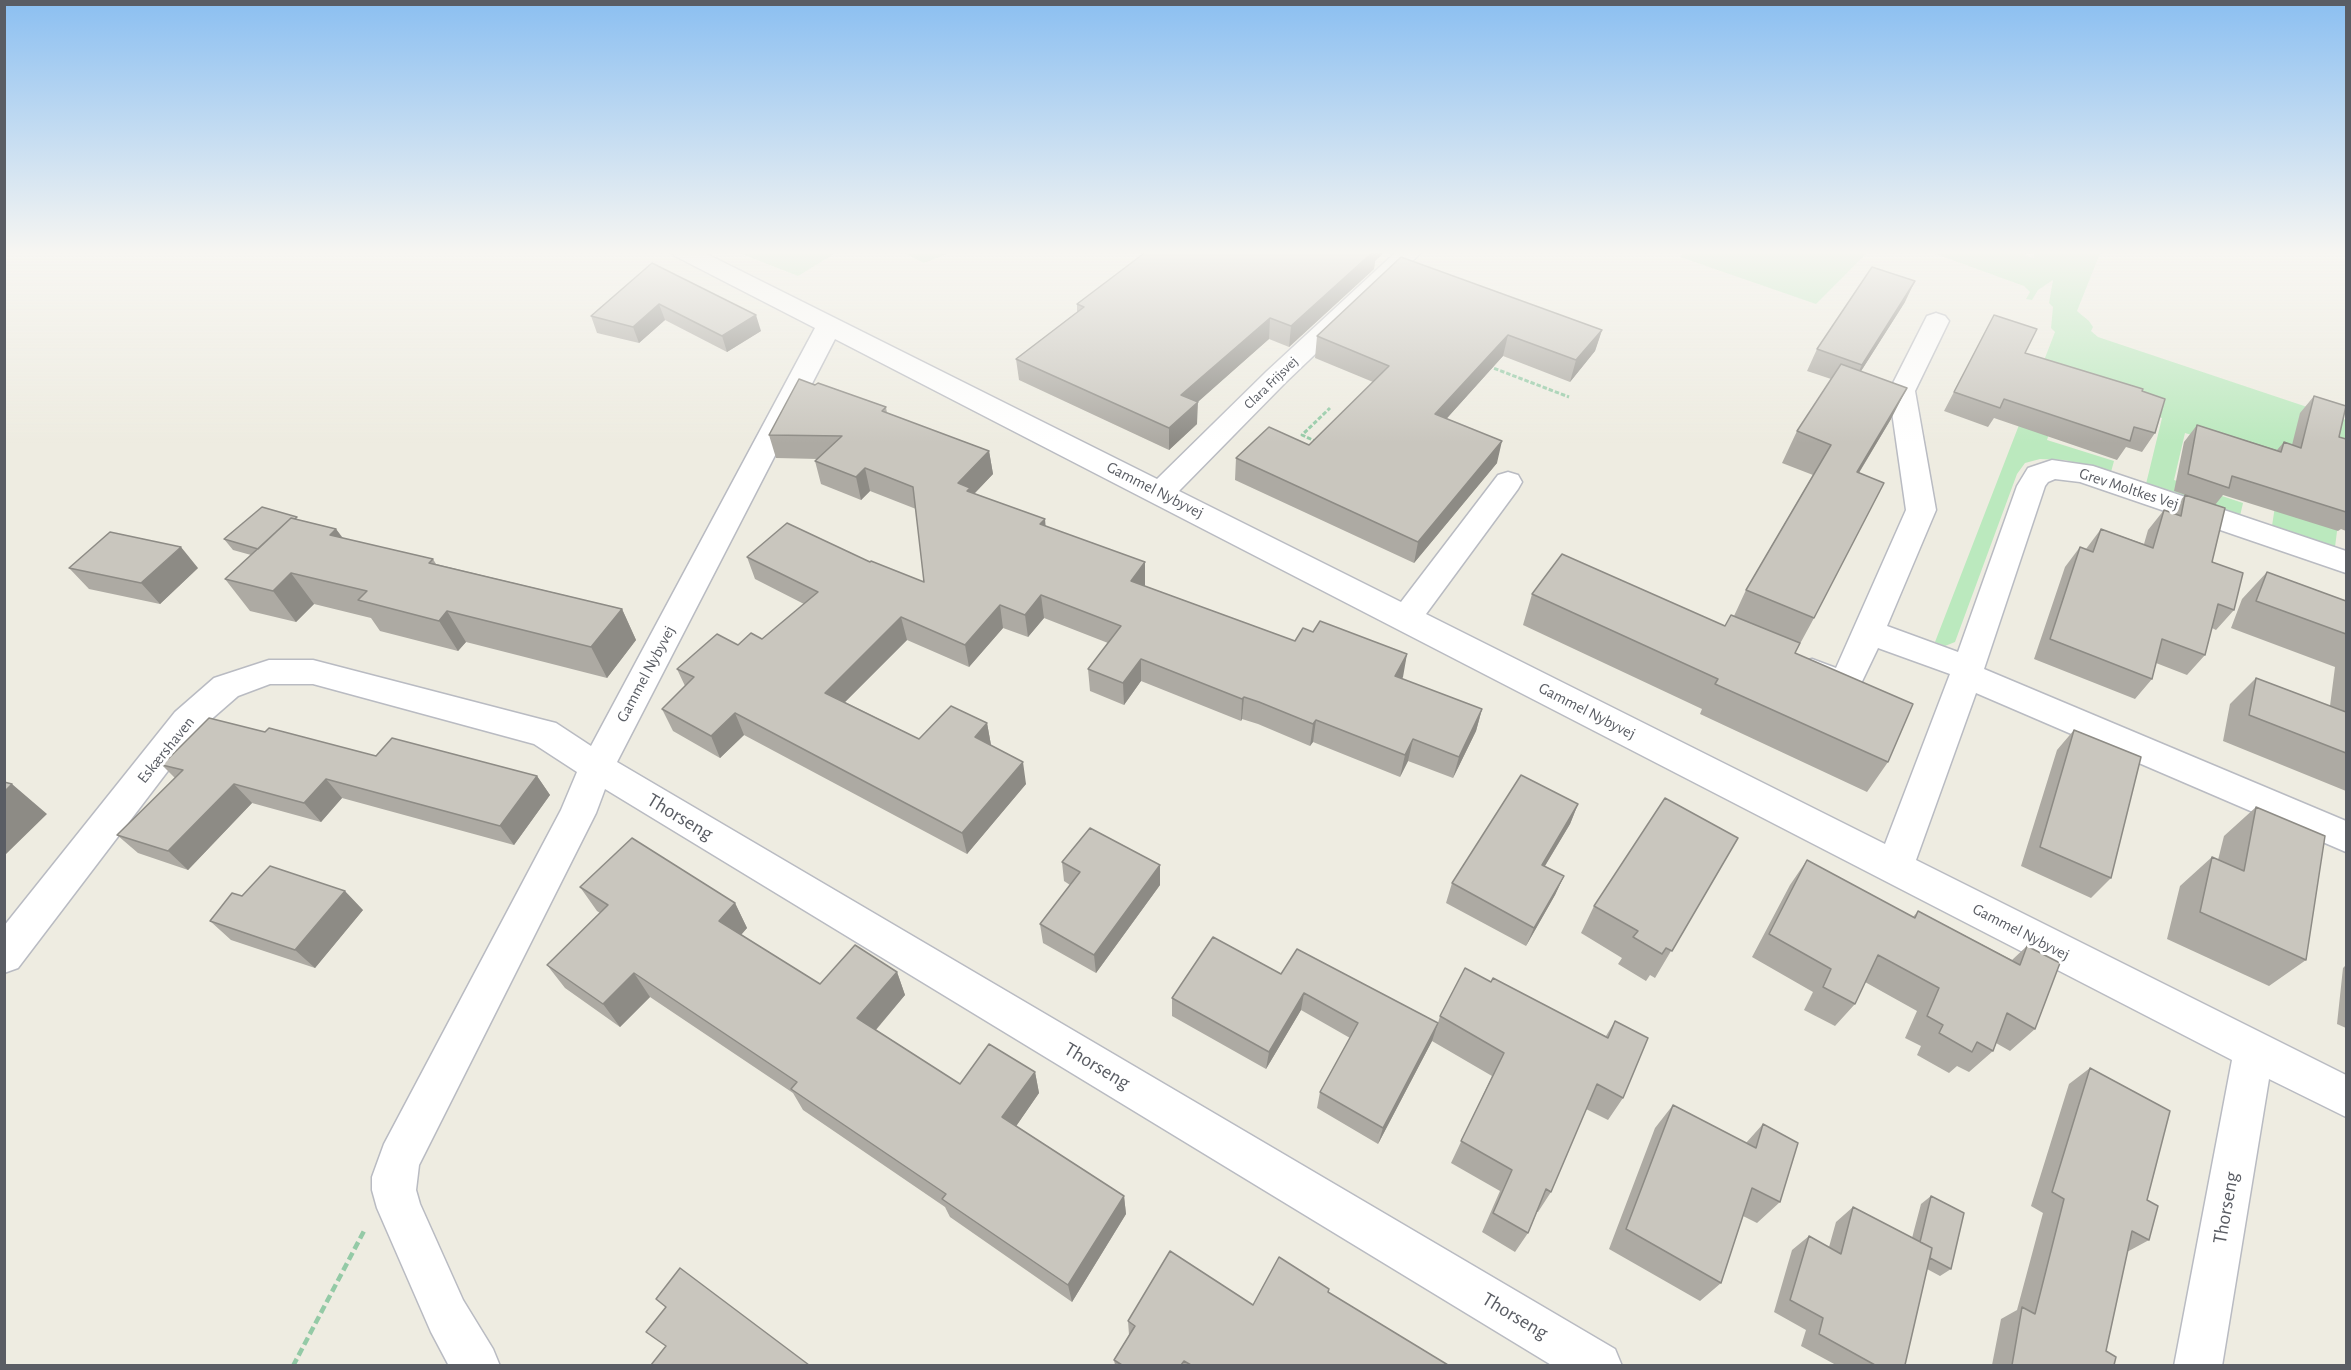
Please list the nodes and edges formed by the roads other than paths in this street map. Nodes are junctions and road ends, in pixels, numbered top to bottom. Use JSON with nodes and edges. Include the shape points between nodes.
{"nodes":[{"id":1,"x":809,"y":315,"type":"edge"},
{"id":2,"x":1342,"y":315,"type":"edge"},
{"id":3,"x":1936,"y":321,"type":"dead end"},
{"id":4,"x":829,"y":325,"type":"junction"},
{"id":5,"x":1508,"y":482,"type":"dead end"},
{"id":6,"x":1160,"y":493,"type":"junction"},
{"id":7,"x":2346,"y":562,"type":"edge"},
{"id":8,"x":1405,"y":619,"type":"junction"},
{"id":9,"x":1869,"y":632,"type":"junction"},
{"id":10,"x":1789,"y":661,"type":"edge"},
{"id":11,"x":1967,"y":672,"type":"junction"},
{"id":12,"x":597,"y":767,"type":"junction"},
{"id":13,"x":2346,"y":837,"type":"edge"},
{"id":14,"x":1895,"y":867,"type":"junction"},
{"id":15,"x":4,"y":956,"type":"edge"},
{"id":16,"x":2254,"y":1050,"type":"junction"},
{"id":17,"x":2346,"y":1097,"type":"edge"},
{"id":18,"x":476,"y":1365,"type":"edge"},
{"id":19,"x":1598,"y":1365,"type":"edge"},
{"id":20,"x":2198,"y":1365,"type":"edge"}],
"edges":[{"from":1,"to":4,"type":"street","name":"Gammel Nybyvej"},
{"from":2,"to":6,"type":"street","name":"Clara Frijsvej"},
{"from":3,"to":9,"type":"street","via":[[1902,391],[1921,510]]},
{"from":4,"to":6,"type":"street","name":"Gammel Nybyvej"},
{"from":4,"to":12,"type":"street","name":"Gammel Nybyvej"},
{"from":5,"to":8,"type":"street"},
{"from":6,"to":8,"type":"street","name":"Gammel Nybyvej"},
{"from":7,"to":11,"type":"street","name":"Grev Moltkes Vej","via":[[2083,473],[2046,471],[2031,486]]},
{"from":8,"to":14,"type":"street","name":"Gammel Nybyvej"},
{"from":9,"to":10,"type":"street","via":[[1844,685]]},
{"from":9,"to":11,"type":"street"},
{"from":11,"to":13,"type":"street"},
{"from":11,"to":14,"type":"street","name":"Grev Moltkes Vej"},
{"from":12,"to":15,"type":"street","name":"Eskærshaven","via":[[544,733],[313,672],[269,672],[226,687],[187,721]]},
{"from":12,"to":18,"type":"street","name":"Gammel Nybyvej","via":[[578,813],[399,1159],[394,1177],[393,1190],[399,1208],[447,1316]]},
{"from":12,"to":19,"type":"street","name":"Thorseng"},
{"from":14,"to":16,"type":"street","name":"Gammel Nybyvej"},
{"from":16,"to":17,"type":"street","name":"Gammel Nybyvej"},
{"from":16,"to":20,"type":"street","name":"Thorseng"}]}
